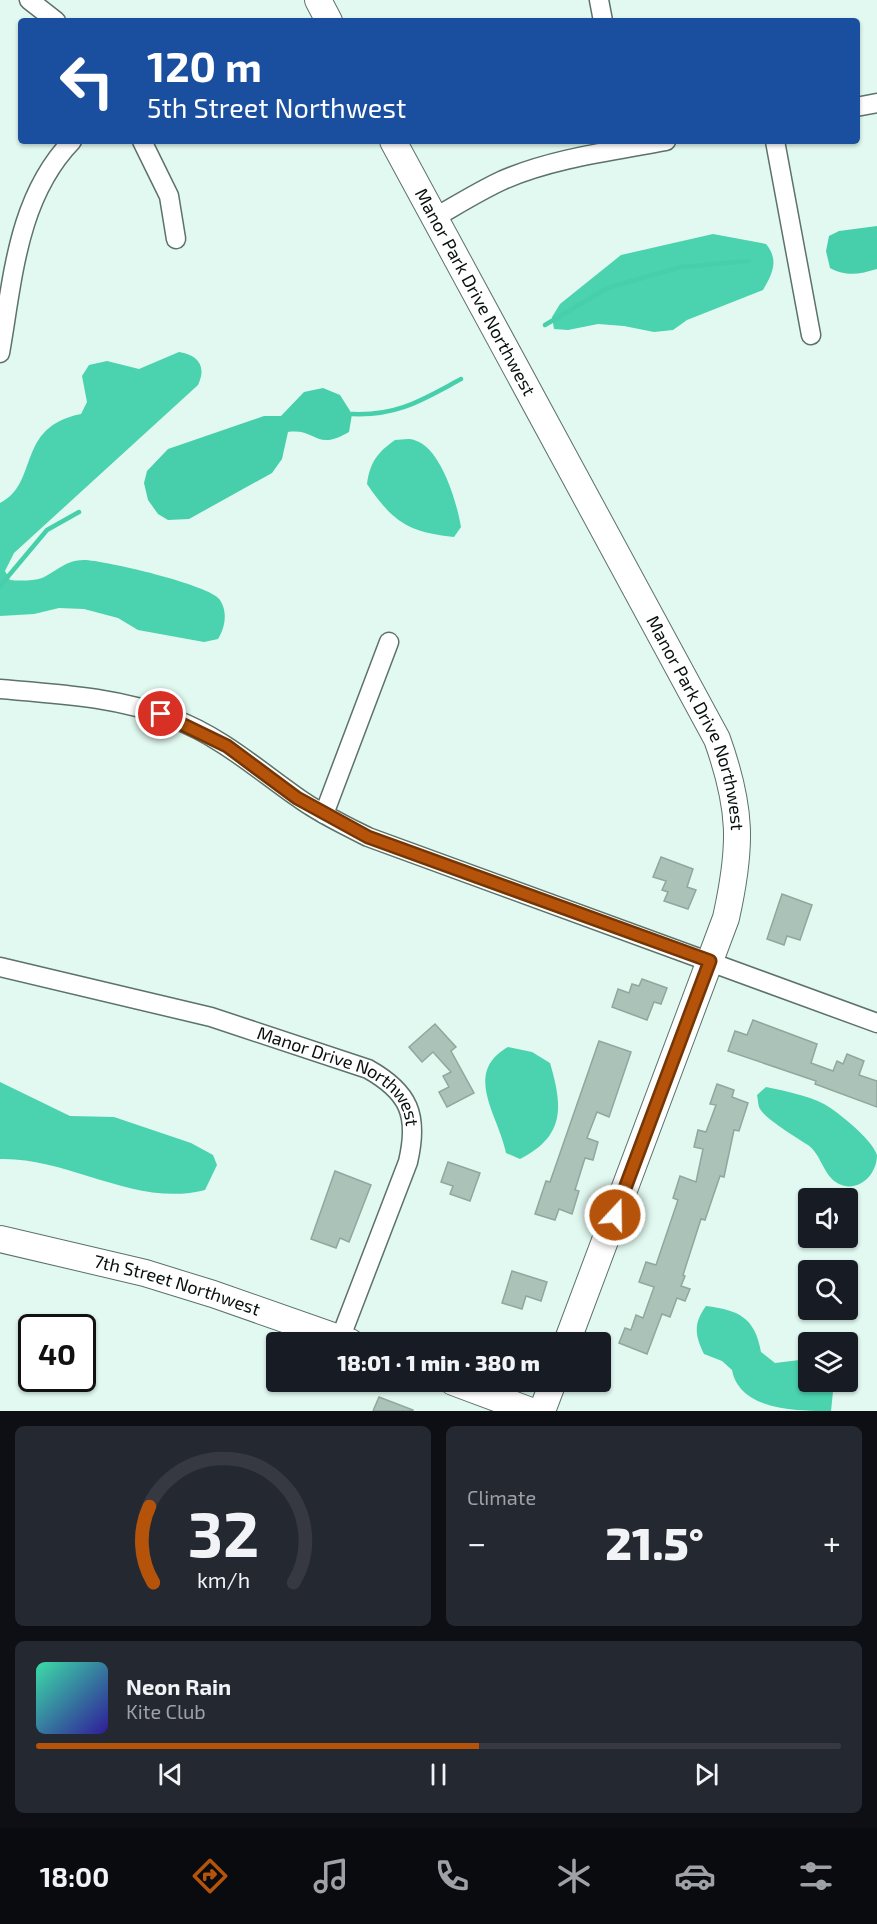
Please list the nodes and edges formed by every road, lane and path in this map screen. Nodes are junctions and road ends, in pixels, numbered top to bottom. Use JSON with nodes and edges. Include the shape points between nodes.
{"nodes":[{"id":1,"x":29,"y":0,"type":"edge"},
{"id":2,"x":318,"y":0,"type":"edge"},
{"id":3,"x":599,"y":0,"type":"edge"},
{"id":4,"x":52,"y":18,"type":"edge"},
{"id":5,"x":327,"y":18,"type":"edge"},
{"id":6,"x":602,"y":18,"type":"edge"},
{"id":7,"x":877,"y":103,"type":"edge"},
{"id":8,"x":860,"y":106,"type":"edge"},
{"id":9,"x":69,"y":144,"type":"edge"},
{"id":10,"x":143,"y":144,"type":"edge"},
{"id":11,"x":395,"y":144,"type":"edge"},
{"id":12,"x":776,"y":144,"type":"edge"},
{"id":13,"x":626,"y":145,"type":"edge"},
{"id":14,"x":434,"y":218,"type":"junction"},
{"id":15,"x":176,"y":238,"type":"dead end"},
{"id":16,"x":811,"y":335,"type":"dead end"},
{"id":17,"x":0,"y":353,"type":"edge"},
{"id":18,"x":388,"y":642,"type":"dead end"},
{"id":19,"x":0,"y":689,"type":"edge"},
{"id":20,"x":324,"y":814,"type":"junction"},
{"id":21,"x":710,"y":961,"type":"junction"},
{"id":22,"x":0,"y":967,"type":"edge"},
{"id":23,"x":877,"y":1023,"type":"edge"},
{"id":24,"x":0,"y":1239,"type":"edge"},
{"id":25,"x":320,"y":1332,"type":"edge"},
{"id":26,"x":348,"y":1332,"type":"edge"},
{"id":27,"x":571,"y":1332,"type":"edge"},
{"id":28,"x":480,"y":1392,"type":"edge"},
{"id":29,"x":549,"y":1392,"type":"edge"},
{"id":30,"x":531,"y":1411,"type":"edge"},
{"id":31,"x":542,"y":1411,"type":"edge"}],
"edges":[{"from":1,"to":4,"type":"street"},
{"from":2,"to":5,"type":"street"},
{"from":3,"to":6,"type":"street"},
{"from":7,"to":8,"type":"street"},
{"from":9,"to":17,"type":"street","via":[[54,160],[22,231]]},
{"from":10,"to":15,"type":"street","via":[[169,196]]},
{"from":11,"to":14,"type":"street","name":"Manor Park Drive Northwest"},
{"from":12,"to":16,"type":"street"},
{"from":13,"to":14,"type":"street","via":[[519,174]]},
{"from":14,"to":21,"type":"street","name":"Manor Park Drive Northwest","via":[[717,739],[737,803],[736,861],[726,918]]},
{"from":18,"to":20,"type":"street"},
{"from":19,"to":20,"type":"street","via":[[130,704],[176,719],[227,746]]},
{"from":20,"to":21,"type":"street","via":[[368,837]]},
{"from":21,"to":23,"type":"street"},
{"from":21,"to":27,"type":"street","name":"Manor Park Drive Northwest"},
{"from":22,"to":26,"type":"street","name":"Manor Drive Northwest","via":[[222,1020],[368,1069],[390,1081],[409,1106],[413,1127],[408,1162]]},
{"from":24,"to":25,"type":"street","name":"7th Street Northwest","via":[[145,1273]]},
{"from":28,"to":30,"type":"street"},
{"from":29,"to":31,"type":"street"}]}
